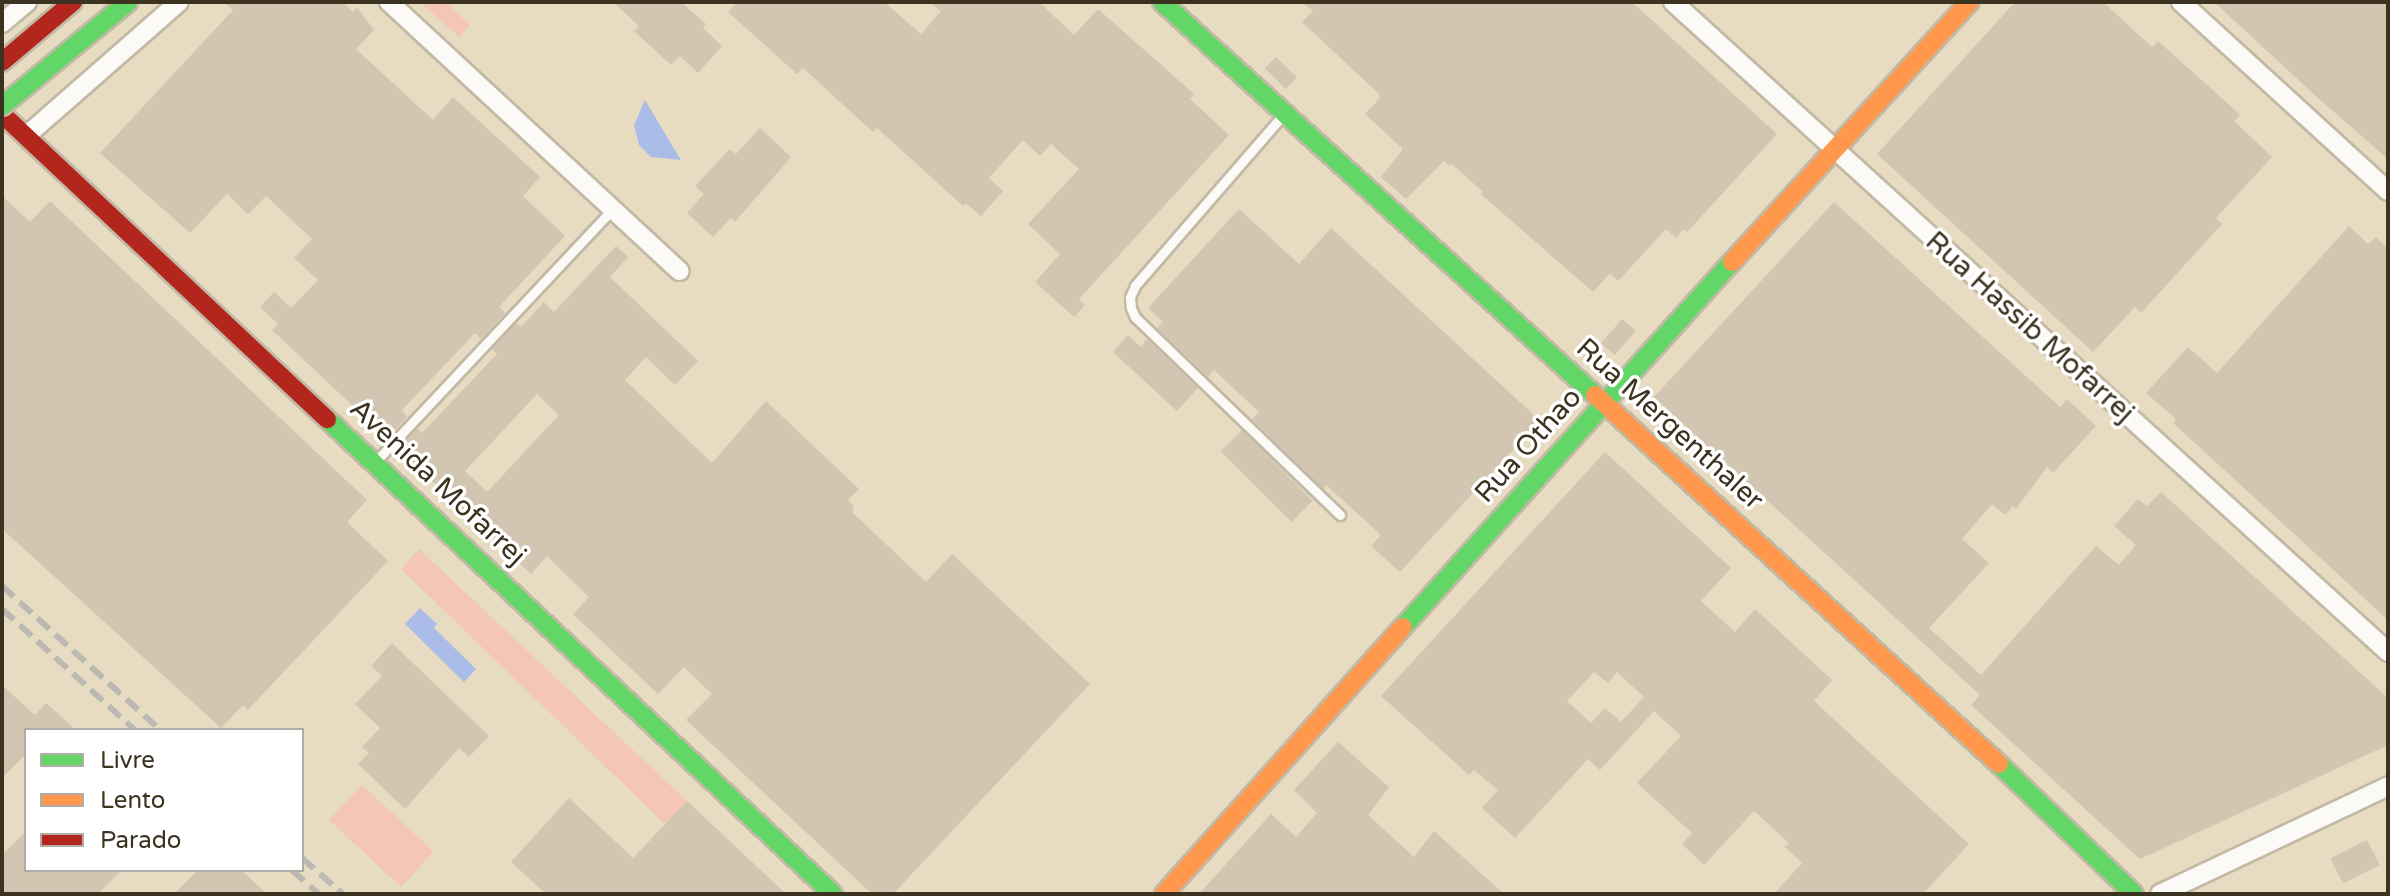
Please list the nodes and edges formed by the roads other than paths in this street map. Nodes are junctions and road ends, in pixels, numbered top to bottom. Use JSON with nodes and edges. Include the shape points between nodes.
{"nodes":[{"id":1,"x":27,"y":2,"type":"edge"},
{"id":2,"x":49,"y":2,"type":"edge"},
{"id":3,"x":73,"y":2,"type":"edge"},
{"id":4,"x":128,"y":2,"type":"edge"},
{"id":5,"x":179,"y":2,"type":"edge"},
{"id":6,"x":389,"y":2,"type":"edge"},
{"id":7,"x":1162,"y":2,"type":"edge"},
{"id":8,"x":1673,"y":2,"type":"edge"},
{"id":9,"x":1969,"y":2,"type":"edge"},
{"id":10,"x":2181,"y":2,"type":"edge"},
{"id":11,"x":2,"y":23,"type":"edge"},
{"id":12,"x":2,"y":62,"type":"edge"},
{"id":13,"x":111,"y":63,"type":"junction"},
{"id":14,"x":2,"y":106,"type":"edge"},
{"id":15,"x":1285,"y":113,"type":"junction"},
{"id":16,"x":2,"y":114,"type":"edge"},
{"id":17,"x":26,"y":136,"type":"junction"},
{"id":18,"x":1835,"y":150,"type":"junction"},
{"id":19,"x":2388,"y":191,"type":"edge"},
{"id":20,"x":613,"y":209,"type":"junction"},
{"id":21,"x":680,"y":271,"type":"dead end"},
{"id":22,"x":1604,"y":402,"type":"junction"},
{"id":23,"x":376,"y":461,"type":"junction"},
{"id":24,"x":1340,"y":515,"type":"dead end"},
{"id":25,"x":2388,"y":652,"type":"edge"},
{"id":26,"x":2388,"y":786,"type":"edge"},
{"id":27,"x":833,"y":894,"type":"edge"},
{"id":28,"x":1164,"y":894,"type":"edge"},
{"id":29,"x":2134,"y":894,"type":"edge"},
{"id":30,"x":2160,"y":894,"type":"edge"}],
"edges":[{"from":1,"to":11,"type":"street"},
{"from":2,"to":13,"type":"street","via":[[70,37]]},
{"from":3,"to":12,"type":"main road","bridge":true},
{"from":4,"to":14,"type":"main road","bridge":true},
{"from":5,"to":13,"type":"street"},
{"from":6,"to":20,"type":"street"},
{"from":7,"to":15,"type":"main road","name":"Rua Mergenthaler"},
{"from":8,"to":18,"type":"street","name":"Rua Hassib Mofarrej"},
{"from":9,"to":18,"type":"main road","name":"Rua Othao"},
{"from":10,"to":19,"type":"street"},
{"from":13,"to":17,"type":"street"},
{"from":15,"to":22,"type":"main road","name":"Rua Mergenthaler"},
{"from":15,"to":24,"type":"lane","via":[[1135,286],[1131,308]]},
{"from":16,"to":17,"type":"main road","name":"Avenida Mofarrej"},
{"from":17,"to":23,"type":"main road","name":"Avenida Mofarrej"},
{"from":18,"to":22,"type":"main road","name":"Rua Othao"},
{"from":18,"to":25,"type":"street","name":"Rua Hassib Mofarrej"},
{"from":20,"to":21,"type":"street"},
{"from":20,"to":23,"type":"lane"},
{"from":22,"to":28,"type":"main road","name":"Rua Othao"},
{"from":22,"to":29,"type":"main road","name":"Rua Mergenthaler","via":[[1953,720]]},
{"from":23,"to":27,"type":"main road","name":"Avenida Mofarrej"},
{"from":26,"to":30,"type":"street"}]}
